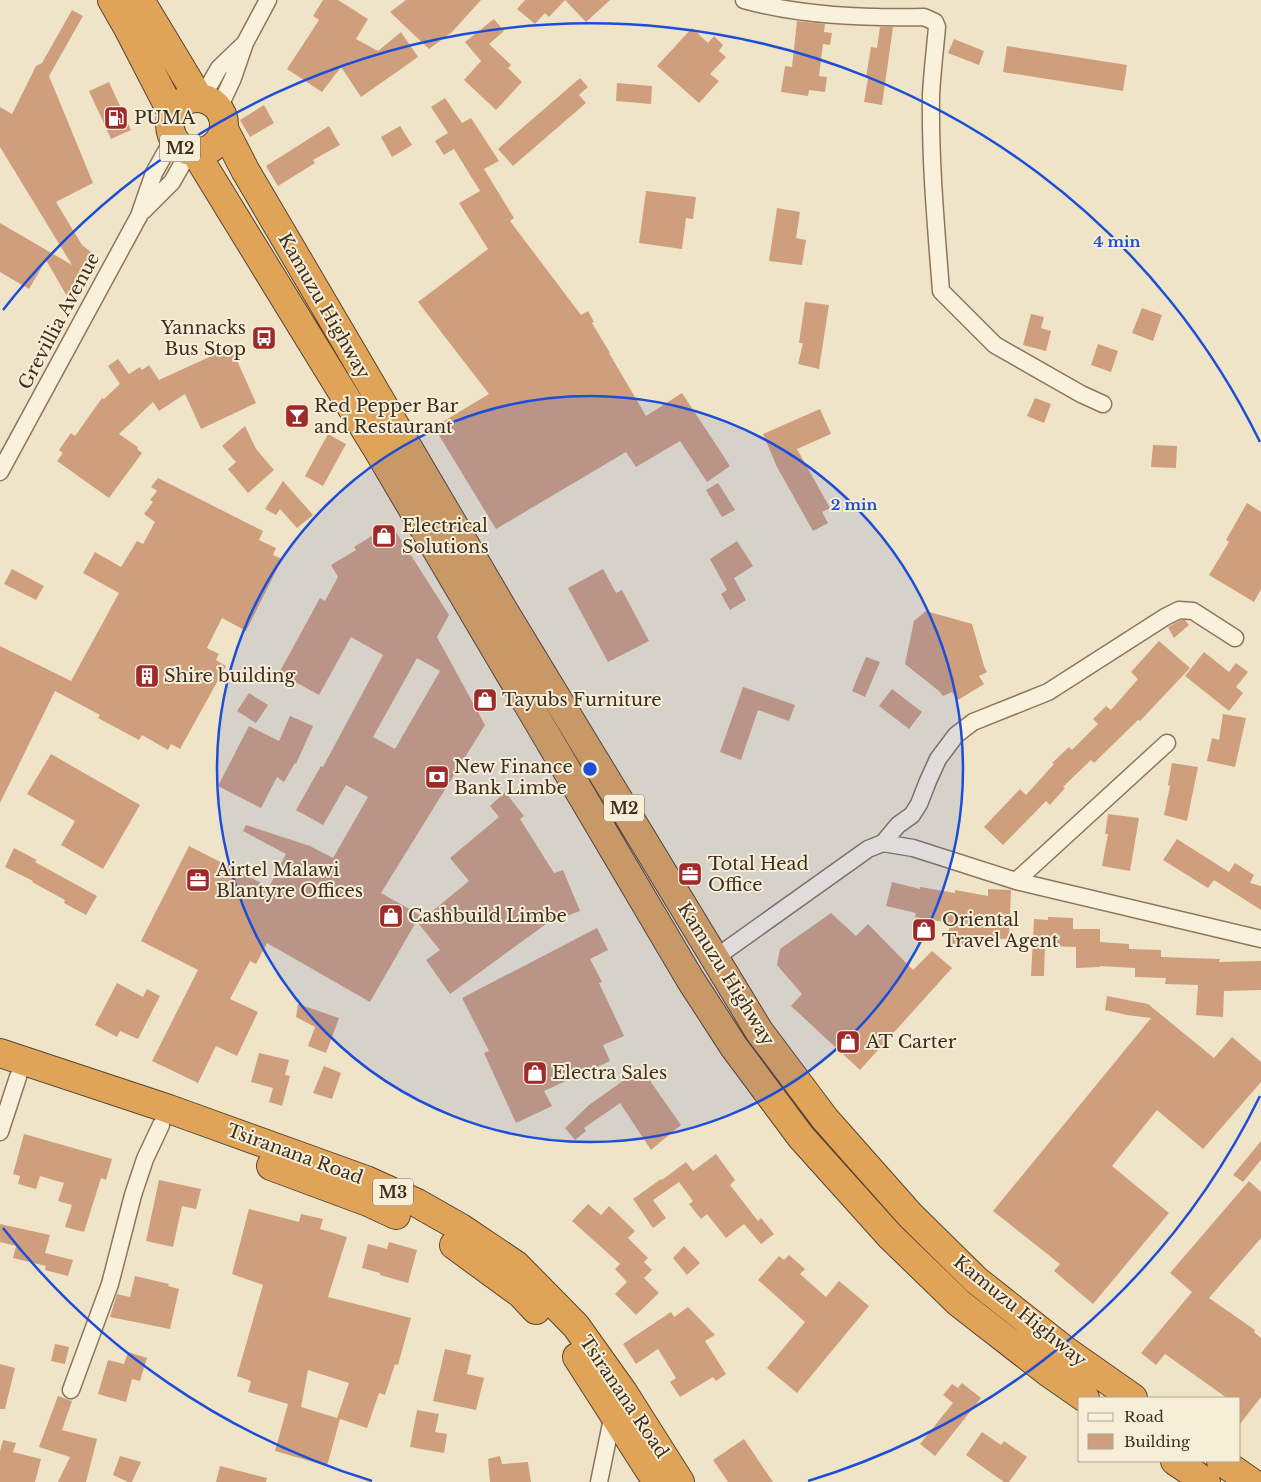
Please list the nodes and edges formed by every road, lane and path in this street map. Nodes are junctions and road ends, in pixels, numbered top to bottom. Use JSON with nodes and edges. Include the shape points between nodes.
{"nodes":[{"id":1,"x":112,"y":0,"type":"edge"},
{"id":2,"x":140,"y":0,"type":"edge"},
{"id":3,"x":268,"y":0,"type":"edge"},
{"id":4,"x":754,"y":1,"type":"edge"},
{"id":5,"x":211,"y":108,"type":"junction"},
{"id":6,"x":182,"y":139,"type":"junction"},
{"id":7,"x":1103,"y":404,"type":"dead end"},
{"id":8,"x":0,"y":472,"type":"edge"},
{"id":9,"x":1235,"y":638,"type":"dead end"},
{"id":10,"x":1167,"y":743,"type":"dead end"},
{"id":11,"x":883,"y":843,"type":"junction"},
{"id":12,"x":1016,"y":881,"type":"junction"},
{"id":13,"x":1261,"y":939,"type":"edge"},
{"id":14,"x":715,"y":958,"type":"junction"},
{"id":15,"x":0,"y":1053,"type":"edge"},
{"id":16,"x":9,"y":1074,"type":"edge"},
{"id":17,"x":161,"y":1125,"type":"junction"},
{"id":18,"x":0,"y":1132,"type":"edge"},
{"id":19,"x":72,"y":1390,"type":"dead end"},
{"id":20,"x":1084,"y":1397,"type":"edge"},
{"id":21,"x":1131,"y":1397,"type":"edge"},
{"id":22,"x":613,"y":1414,"type":"junction"},
{"id":23,"x":1176,"y":1462,"type":"edge"},
{"id":24,"x":1222,"y":1462,"type":"edge"},
{"id":25,"x":599,"y":1482,"type":"edge"},
{"id":26,"x":657,"y":1482,"type":"edge"},
{"id":27,"x":680,"y":1482,"type":"edge"},
{"id":28,"x":1206,"y":1482,"type":"edge"},
{"id":29,"x":1251,"y":1482,"type":"edge"}],
"edges":[{"from":1,"to":6,"type":"highway","number":"M2"},
{"from":2,"to":5,"type":"highway","number":"M2"},
{"from":3,"to":5,"type":"street","via":[[245,43],[233,78]]},
{"from":4,"to":7,"type":"street","via":[[824,14],[924,17],[935,22],[932,127],[941,291],[995,346]]},
{"from":5,"to":6,"type":"highway","number":"M2","via":[[186,100],[178,105]]},
{"from":5,"to":6,"type":"highway","number":"M2","via":[[222,138],[216,145],[201,153]]},
{"from":5,"to":14,"type":"highway","name":"Kamuzu Highway","number":"M2","via":[[509,620]]},
{"from":6,"to":8,"type":"street","name":"Grevillia Avenue","via":[[172,182],[138,216]]},
{"from":6,"to":20,"type":"highway","name":"Kamuzu Highway","number":"M2","via":[[379,452],[685,970],[734,1047],[801,1137],[890,1236],[959,1303]]},
{"from":9,"to":11,"type":"street","via":[[1193,611],[1180,610],[1048,692],[973,722],[956,735],[938,759],[912,815],[898,825]]},
{"from":10,"to":12,"type":"street"},
{"from":11,"to":12,"type":"street","via":[[913,848]]},
{"from":11,"to":14,"type":"street","via":[[868,849]]},
{"from":12,"to":13,"type":"street"},
{"from":14,"to":21,"type":"highway","name":"Kamuzu Highway","number":"M2","via":[[759,1031],[825,1118],[910,1215],[976,1280]]},
{"from":15,"to":27,"type":"highway","name":"Tsiranana Road","number":"M3","via":[[366,1180],[418,1203],[462,1228],[516,1265],[576,1326]]},
{"from":16,"to":17,"type":"highway","name":"Tsiranana Road","number":"M3"},
{"from":16,"to":18,"type":"street"},
{"from":17,"to":19,"type":"street","via":[[133,1195],[110,1284]]},
{"from":17,"to":22,"type":"highway","name":"Tsiranana Road","number":"M3","via":[[368,1202],[451,1242],[527,1300],[569,1345]]},
{"from":22,"to":25,"type":"street"},
{"from":22,"to":26,"type":"highway","name":"Tsiranana Road","number":"M3"},
{"from":23,"to":28,"type":"highway"},
{"from":24,"to":29,"type":"highway"}]}
